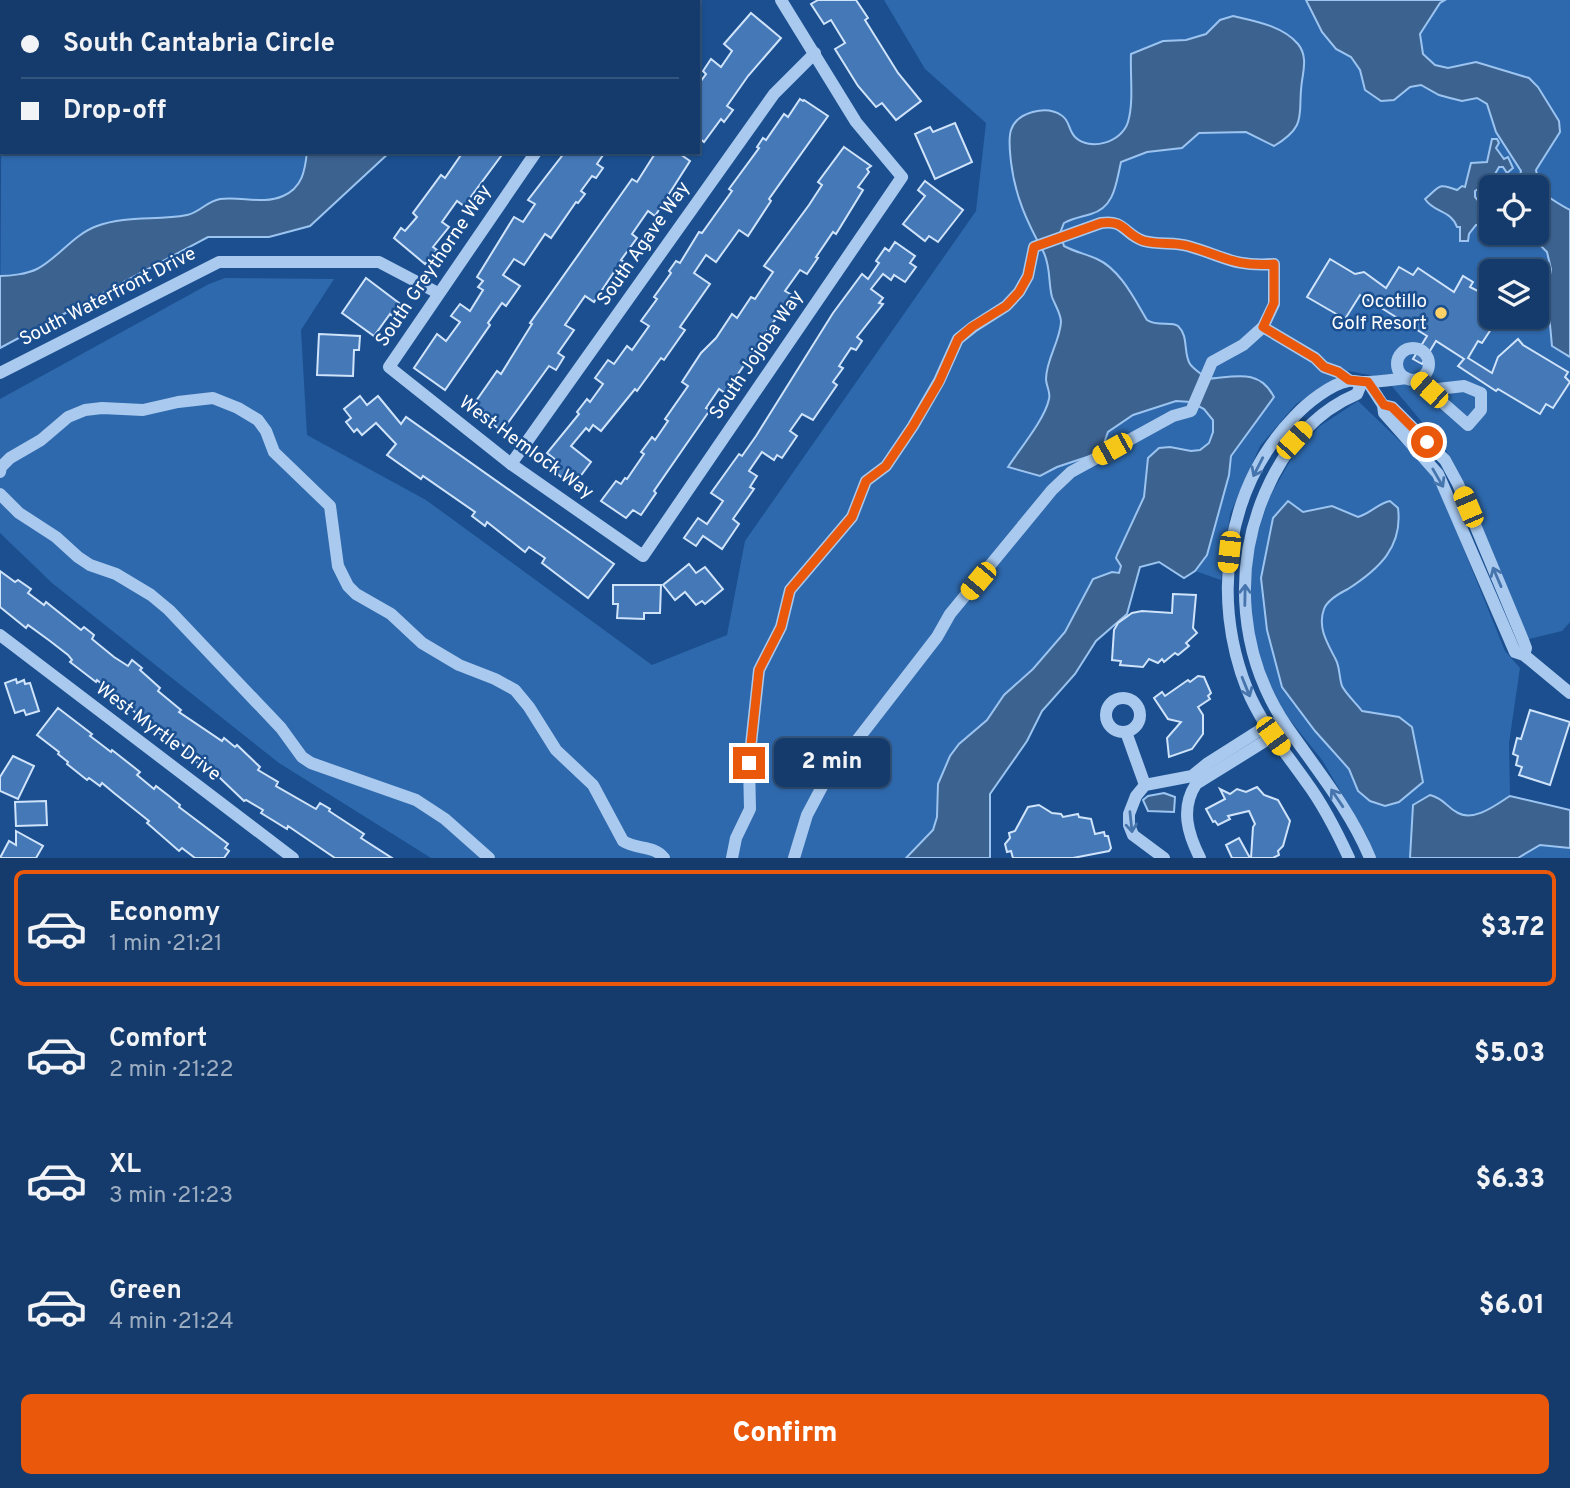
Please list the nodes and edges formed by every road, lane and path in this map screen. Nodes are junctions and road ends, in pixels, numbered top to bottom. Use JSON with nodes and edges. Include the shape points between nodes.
{"nodes":[{"id":1,"x":781,"y":0,"type":"edge"},
{"id":2,"x":815,"y":53,"type":"junction"},
{"id":3,"x":535,"y":154,"type":"edge"},
{"id":4,"x":438,"y":293,"type":"junction"},
{"id":5,"x":1263,"y":327,"type":"junction"},
{"id":6,"x":388,"y":368,"type":"joint"},
{"id":7,"x":0,"y":373,"type":"edge"},
{"id":8,"x":1360,"y":381,"type":"junction"},
{"id":9,"x":1429,"y":390,"type":"dead end"},
{"id":10,"x":1314,"y":399,"type":"junction"},
{"id":11,"x":1323,"y":413,"type":"junction"},
{"id":12,"x":511,"y":464,"type":"junction"},
{"id":13,"x":0,"y":472,"type":"edge"},
{"id":14,"x":0,"y":494,"type":"edge"},
{"id":15,"x":643,"y":556,"type":"joint"},
{"id":16,"x":2,"y":641,"type":"edge"},
{"id":17,"x":1570,"y":693,"type":"edge"},
{"id":18,"x":1284,"y":722,"type":"junction"},
{"id":19,"x":1270,"y":731,"type":"junction"},
{"id":20,"x":1126,"y":732,"type":"dead end"},
{"id":21,"x":1194,"y":780,"type":"junction"},
{"id":22,"x":1145,"y":785,"type":"junction"},
{"id":23,"x":293,"y":858,"type":"edge"},
{"id":24,"x":489,"y":858,"type":"edge"},
{"id":25,"x":664,"y":858,"type":"edge"},
{"id":26,"x":732,"y":858,"type":"edge"},
{"id":27,"x":794,"y":858,"type":"edge"},
{"id":28,"x":1164,"y":858,"type":"edge"},
{"id":29,"x":1199,"y":858,"type":"edge"},
{"id":30,"x":1349,"y":858,"type":"edge"},
{"id":31,"x":1370,"y":858,"type":"edge"}],
"edges":[{"from":1,"to":2,"type":"street"},
{"from":2,"to":12,"type":"street","name":"South Agave Way","via":[[774,94]]},
{"from":2,"to":15,"type":"street","name":"South Jojoba Way","via":[[856,122],[902,177]]},
{"from":3,"to":4,"type":"street","name":"South Greythorne Way"},
{"from":4,"to":6,"type":"street","name":"South Greythorne Way"},
{"from":4,"to":7,"type":"street","name":"South Waterfront Drive","via":[[379,262],[219,262]]},
{"from":5,"to":8,"type":"street","via":[[1324,367]]},
{"from":5,"to":26,"type":"street","via":[[1274,303],[1274,264],[1242,265],[1188,246],[1143,241],[1112,221],[1034,247],[1019,292],[958,339],[913,426],[886,466],[866,481],[852,517],[790,590],[781,627],[759,670],[749,763],[750,810]]},
{"from":5,"to":27,"type":"street","via":[[1243,345],[1212,362],[1191,411],[1173,416],[1071,472],[1052,490],[950,614],[824,783],[807,815]]},
{"from":6,"to":12,"type":"street","name":"West Hemlock Way"},
{"from":8,"to":9,"type":"street","via":[[1412,379]]},
{"from":8,"to":10,"type":"street"},
{"from":8,"to":11,"type":"street","via":[[1357,394]]},
{"from":8,"to":17,"type":"street","via":[[1438,474],[1515,652]]},
{"from":10,"to":11,"type":"street"},
{"from":10,"to":19,"type":"street","one_way":true,"via":[[1287,424],[1258,465],[1229,552],[1227,597],[1232,638],[1248,691]]},
{"from":18,"to":11,"type":"street","one_way":true,"via":[[1253,652],[1245,608],[1246,559],[1260,506],[1280,461],[1294,440]]},
{"from":12,"to":15,"type":"street","name":"West Hemlock Way"},
{"from":13,"to":25,"type":"street","via":[[10,458],[85,410],[143,410],[213,398],[238,408],[258,420],[275,452],[330,506],[338,566],[355,594],[391,614],[422,643],[515,690],[556,750],[593,785],[623,841],[654,850]]},
{"from":14,"to":24,"type":"street","via":[[78,557],[116,574],[169,610],[281,728],[302,757],[416,800]]},
{"from":16,"to":23,"type":"street","name":"West Myrtle Drive"},
{"from":18,"to":19,"type":"street"},
{"from":31,"to":18,"type":"street","one_way":true,"via":[[1340,802]]},
{"from":19,"to":21,"type":"street","via":[[1209,763]]},
{"from":19,"to":30,"type":"street","via":[[1324,810]]},
{"from":20,"to":22,"type":"street"},
{"from":21,"to":22,"type":"street"},
{"from":21,"to":29,"type":"street","via":[[1186,823]]},
{"from":22,"to":28,"type":"street","one_way":true,"via":[[1130,805],[1129,825],[1133,835]]}]}
